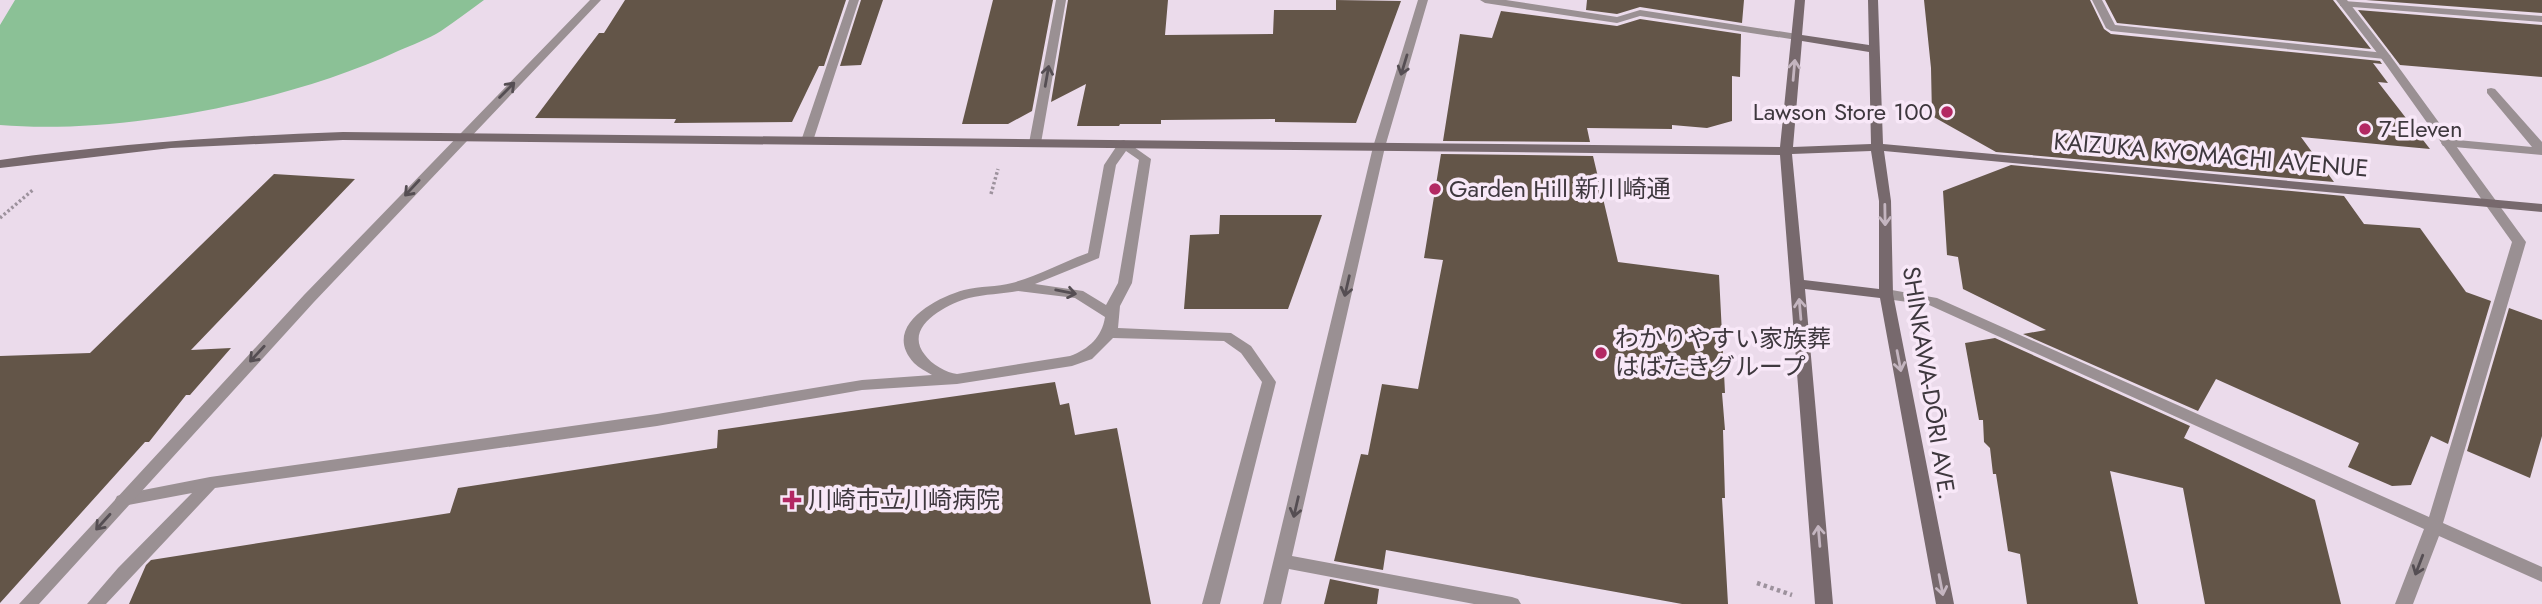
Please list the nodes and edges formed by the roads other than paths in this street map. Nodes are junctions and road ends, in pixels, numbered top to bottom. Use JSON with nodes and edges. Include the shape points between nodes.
{"nodes":[{"id":1,"x":596,"y":0,"type":"edge"},
{"id":2,"x":854,"y":0,"type":"edge"},
{"id":3,"x":1060,"y":0,"type":"edge"},
{"id":4,"x":1423,"y":0,"type":"edge"},
{"id":5,"x":1485,"y":0,"type":"edge"},
{"id":6,"x":1800,"y":0,"type":"edge"},
{"id":7,"x":1873,"y":0,"type":"edge"},
{"id":8,"x":2097,"y":0,"type":"edge"},
{"id":9,"x":2343,"y":2,"type":"edge"},
{"id":10,"x":2542,"y":19,"type":"edge"},
{"id":11,"x":1797,"y":37,"type":"junction"},
{"id":12,"x":1874,"y":49,"type":"junction"},
{"id":13,"x":2385,"y":55,"type":"junction"},
{"id":14,"x":2491,"y":91,"type":"dead end"},
{"id":15,"x":459,"y":138,"type":"junction"},
{"id":16,"x":807,"y":141,"type":"junction"},
{"id":17,"x":1035,"y":143,"type":"junction"},
{"id":18,"x":2447,"y":143,"type":"junction"},
{"id":19,"x":1124,"y":144,"type":"junction"},
{"id":20,"x":1379,"y":147,"type":"junction"},
{"id":21,"x":1877,"y":147,"type":"junction"},
{"id":22,"x":1786,"y":151,"type":"junction"},
{"id":23,"x":2542,"y":151,"type":"edge"},
{"id":24,"x":0,"y":164,"type":"edge"},
{"id":25,"x":2491,"y":203,"type":"junction"},
{"id":26,"x":2540,"y":209,"type":"edge"},
{"id":27,"x":1798,"y":284,"type":"junction"},
{"id":28,"x":1015,"y":287,"type":"junction"},
{"id":29,"x":1886,"y":294,"type":"junction"},
{"id":30,"x":1112,"y":315,"type":"junction"},
{"id":31,"x":1110,"y":333,"type":"junction"},
{"id":32,"x":957,"y":379,"type":"junction"},
{"id":33,"x":210,"y":483,"type":"junction"},
{"id":34,"x":123,"y":500,"type":"junction"},
{"id":35,"x":2434,"y":526,"type":"junction"},
{"id":36,"x":1283,"y":561,"type":"junction"},
{"id":37,"x":2542,"y":575,"type":"edge"},
{"id":38,"x":28,"y":604,"type":"edge"},
{"id":39,"x":96,"y":604,"type":"edge"},
{"id":40,"x":1211,"y":604,"type":"edge"},
{"id":41,"x":1272,"y":604,"type":"edge"},
{"id":42,"x":1512,"y":604,"type":"edge"},
{"id":43,"x":1824,"y":604,"type":"edge"},
{"id":44,"x":1945,"y":604,"type":"edge"},
{"id":45,"x":2404,"y":604,"type":"edge"}],
"edges":[{"from":15,"to":1,"type":"street","one_way":true},
{"from":2,"to":16,"type":"street"},
{"from":17,"to":3,"type":"street","one_way":true},
{"from":4,"to":20,"type":"street","one_way":true},
{"from":5,"to":11,"type":"street","via":[[1617,20],[1640,13]]},
{"from":6,"to":11,"type":"street"},
{"from":7,"to":12,"type":"street","name":"SHINKAWA-DŌRI AVE."},
{"from":8,"to":13,"type":"street","via":[[2111,28]]},
{"from":9,"to":10,"type":"street"},
{"from":9,"to":13,"type":"street"},
{"from":11,"to":12,"type":"street"},
{"from":22,"to":11,"type":"street","one_way":true},
{"from":12,"to":21,"type":"street","name":"SHINKAWA-DŌRI AVE."},
{"from":13,"to":18,"type":"street"},
{"from":14,"to":23,"type":"street"},
{"from":15,"to":16,"type":"street","name":"KAIZUKA KYOMACHI AVENUE"},
{"from":15,"to":24,"type":"street","name":"KAIZUKA KYOMACHI AVENUE","via":[[343,135],[225,140]]},
{"from":15,"to":34,"type":"street","one_way":true},
{"from":16,"to":17,"type":"street","name":"KAIZUKA KYOMACHI AVENUE"},
{"from":17,"to":19,"type":"street","name":"KAIZUKA KYOMACHI AVENUE"},
{"from":18,"to":23,"type":"street"},
{"from":18,"to":25,"type":"street"},
{"from":19,"to":20,"type":"street","name":"KAIZUKA KYOMACHI AVENUE"},
{"from":19,"to":28,"type":"street","via":[[1110,165],[1094,255]]},
{"from":19,"to":30,"type":"street","via":[[1145,159],[1125,284]]},
{"from":20,"to":22,"type":"street","name":"KAIZUKA KYOMACHI AVENUE"},
{"from":20,"to":36,"type":"street","one_way":true},
{"from":21,"to":22,"type":"street","name":"KAIZUKA KYOMACHI AVENUE"},
{"from":21,"to":25,"type":"street","name":"KAIZUKA KYOMACHI AVENUE"},
{"from":21,"to":29,"type":"street","name":"SHINKAWA-DŌRI AVE.","one_way":true,"via":[[1885,201]]},
{"from":22,"to":27,"type":"street"},
{"from":25,"to":26,"type":"street","name":"KAIZUKA KYOMACHI AVENUE"},
{"from":25,"to":35,"type":"street","via":[[2519,242]]},
{"from":27,"to":29,"type":"street"},
{"from":43,"to":27,"type":"street","one_way":true},
{"from":28,"to":30,"type":"street","one_way":true,"via":[[1078,294]]},
{"from":28,"to":32,"type":"street","via":[[967,294],[927,313],[914,326],[912,344],[919,359],[937,373]]},
{"from":29,"to":35,"type":"street","via":[[1932,301]]},
{"from":29,"to":44,"type":"street","name":"SHINKAWA-DŌRI AVE.","one_way":true},
{"from":30,"to":31,"type":"street"},
{"from":31,"to":32,"type":"street","via":[[1087,355],[1072,361]]},
{"from":31,"to":40,"type":"street","via":[[1226,336],[1253,356],[1269,382]]},
{"from":32,"to":33,"type":"street","via":[[862,385],[656,420]]},
{"from":33,"to":34,"type":"street"},
{"from":33,"to":39,"type":"street"},
{"from":34,"to":38,"type":"street","one_way":true},
{"from":35,"to":37,"type":"street"},
{"from":35,"to":45,"type":"street","one_way":true},
{"from":36,"to":41,"type":"street"},
{"from":36,"to":42,"type":"street"}]}
